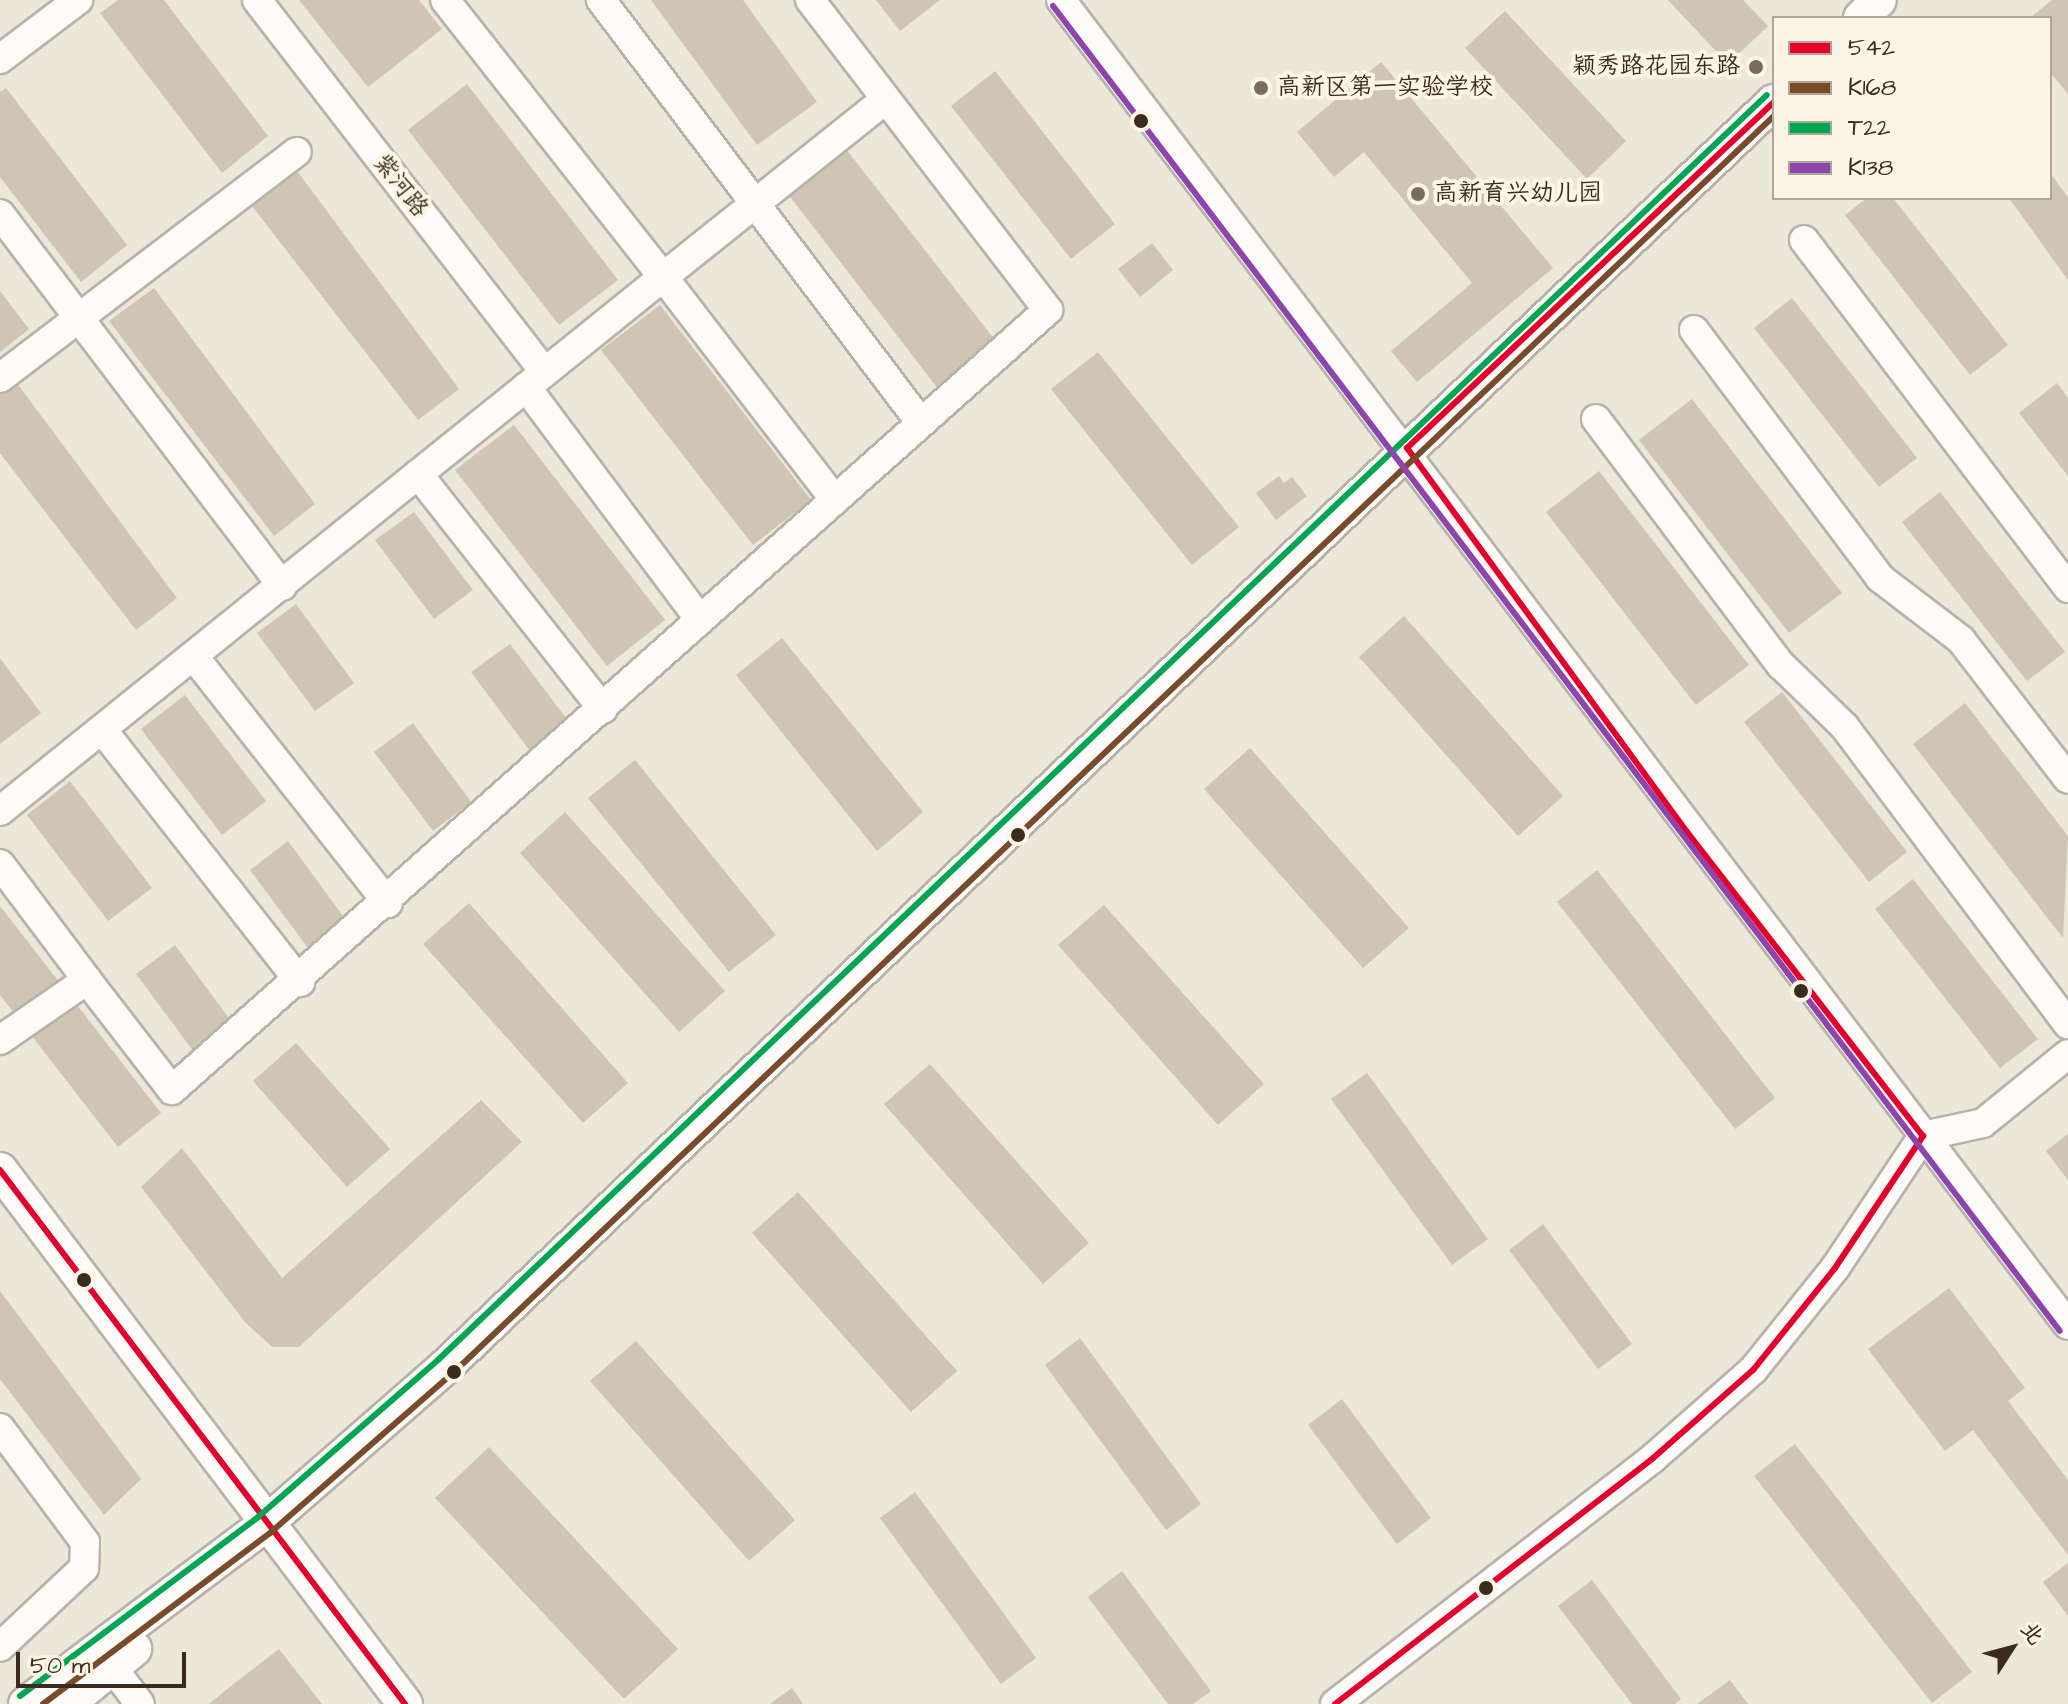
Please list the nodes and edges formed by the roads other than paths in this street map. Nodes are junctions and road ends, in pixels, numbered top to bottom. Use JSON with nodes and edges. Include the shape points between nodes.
{"nodes":[{"id":1,"x":78,"y":0,"type":"edge"},
{"id":2,"x":257,"y":0,"type":"edge"},
{"id":3,"x":445,"y":0,"type":"edge"},
{"id":4,"x":601,"y":0,"type":"edge"},
{"id":5,"x":810,"y":0,"type":"edge"},
{"id":6,"x":1061,"y":0,"type":"edge"},
{"id":7,"x":1879,"y":0,"type":"edge"},
{"id":8,"x":1863,"y":16,"type":"edge"},
{"id":9,"x":0,"y":59,"type":"edge"},
{"id":10,"x":886,"y":99,"type":"junction"},
{"id":11,"x":1772,"y":104,"type":"edge"},
{"id":12,"x":297,"y":152,"type":"dead end"},
{"id":13,"x":755,"y":203,"type":"junction"},
{"id":14,"x":0,"y":214,"type":"edge"},
{"id":15,"x":1804,"y":240,"type":"dead end"},
{"id":16,"x":663,"y":277,"type":"junction"},
{"id":17,"x":79,"y":318,"type":"junction"},
{"id":18,"x":1694,"y":330,"type":"dead end"},
{"id":19,"x":0,"y":378,"type":"edge"},
{"id":20,"x":535,"y":380,"type":"junction"},
{"id":21,"x":1596,"y":419,"type":"dead end"},
{"id":22,"x":921,"y":423,"type":"junction"},
{"id":23,"x":1407,"y":448,"type":"junction"},
{"id":24,"x":418,"y":474,"type":"junction"},
{"id":25,"x":835,"y":500,"type":"junction"},
{"id":26,"x":282,"y":586,"type":"junction"},
{"id":27,"x":2068,"y":588,"type":"edge"},
{"id":28,"x":700,"y":620,"type":"junction"},
{"id":29,"x":195,"y":658,"type":"junction"},
{"id":30,"x":603,"y":709,"type":"junction"},
{"id":31,"x":104,"y":732,"type":"junction"},
{"id":32,"x":2068,"y":779,"type":"edge"},
{"id":33,"x":0,"y":811,"type":"edge"},
{"id":34,"x":0,"y":864,"type":"edge"},
{"id":35,"x":388,"y":903,"type":"junction"},
{"id":36,"x":87,"y":980,"type":"junction"},
{"id":37,"x":300,"y":982,"type":"junction"},
{"id":38,"x":2068,"y":1024,"type":"edge"},
{"id":39,"x":0,"y":1040,"type":"edge"},
{"id":40,"x":2068,"y":1054,"type":"edge"},
{"id":41,"x":1923,"y":1136,"type":"junction"},
{"id":42,"x":0,"y":1170,"type":"edge"},
{"id":43,"x":2068,"y":1325,"type":"edge"},
{"id":44,"x":0,"y":1428,"type":"edge"},
{"id":45,"x":264,"y":1525,"type":"junction"},
{"id":46,"x":0,"y":1647,"type":"edge"},
{"id":47,"x":112,"y":1667,"type":"junction"},
{"id":48,"x":26,"y":1704,"type":"edge"},
{"id":49,"x":67,"y":1704,"type":"edge"},
{"id":50,"x":140,"y":1704,"type":"edge"},
{"id":51,"x":405,"y":1704,"type":"edge"},
{"id":52,"x":1335,"y":1704,"type":"edge"}],
"edges":[{"from":1,"to":9,"type":"street"},
{"from":2,"to":20,"type":"street","name":"紫河路"},
{"from":3,"to":16,"type":"street"},
{"from":4,"to":13,"type":"street"},
{"from":5,"to":10,"type":"street"},
{"from":6,"to":23,"type":"street"},
{"from":7,"to":8,"type":"main road"},
{"from":10,"to":13,"type":"street"},
{"from":10,"to":22,"type":"street","via":[[1048,310]]},
{"from":11,"to":23,"type":"main road"},
{"from":12,"to":17,"type":"street"},
{"from":13,"to":16,"type":"street"},
{"from":13,"to":22,"type":"street"},
{"from":14,"to":17,"type":"street"},
{"from":15,"to":27,"type":"street"},
{"from":16,"to":20,"type":"street"},
{"from":16,"to":25,"type":"street"},
{"from":17,"to":19,"type":"street"},
{"from":17,"to":26,"type":"street"},
{"from":18,"to":32,"type":"street","via":[[1880,578],[1961,640]]},
{"from":20,"to":24,"type":"street"},
{"from":20,"to":28,"type":"street","name":"紫河路"},
{"from":21,"to":38,"type":"street","via":[[1781,665],[1844,726]]},
{"from":22,"to":25,"type":"street"},
{"from":23,"to":41,"type":"street","via":[[1687,832]]},
{"from":23,"to":45,"type":"main road","via":[[446,1366]]},
{"from":24,"to":26,"type":"street"},
{"from":24,"to":30,"type":"street"},
{"from":25,"to":28,"type":"street"},
{"from":26,"to":29,"type":"street"},
{"from":28,"to":30,"type":"street"},
{"from":29,"to":31,"type":"street"},
{"from":29,"to":35,"type":"street"},
{"from":30,"to":35,"type":"street"},
{"from":31,"to":33,"type":"street"},
{"from":31,"to":37,"type":"street"},
{"from":34,"to":36,"type":"street"},
{"from":35,"to":37,"type":"street"},
{"from":36,"to":37,"type":"street","via":[[172,1090]]},
{"from":36,"to":39,"type":"street"},
{"from":40,"to":41,"type":"street","via":[[1983,1123]]},
{"from":41,"to":43,"type":"street"},
{"from":41,"to":52,"type":"street","via":[[1835,1268],[1753,1370],[1652,1459]]},
{"from":42,"to":45,"type":"main road"},
{"from":44,"to":46,"type":"street","via":[[85,1542],[84,1568]]},
{"from":45,"to":47,"type":"main road","via":[[196,1598]]},
{"from":45,"to":48,"type":"main road"},
{"from":45,"to":51,"type":"main road"},
{"from":47,"to":49,"type":"main road"},
{"from":47,"to":50,"type":"street"}]}
